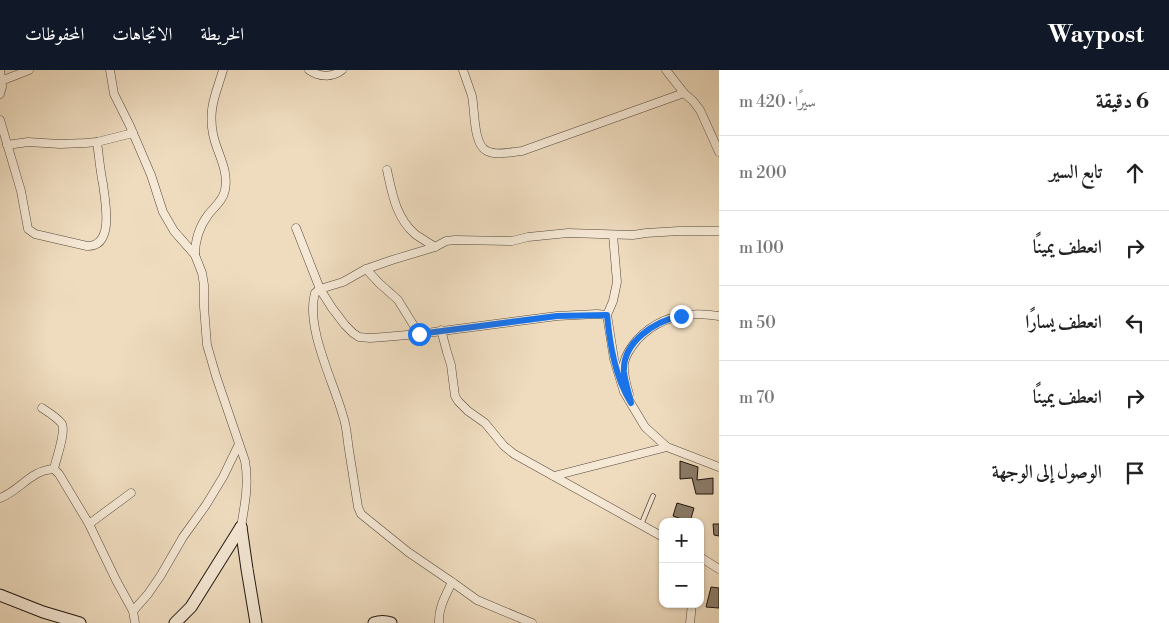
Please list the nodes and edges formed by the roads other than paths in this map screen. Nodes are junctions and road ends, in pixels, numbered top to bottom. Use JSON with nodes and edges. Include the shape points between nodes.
{"nodes":[{"id":1,"x":0,"y":70,"type":"edge"},
{"id":2,"x":29,"y":70,"type":"edge"},
{"id":3,"x":110,"y":70,"type":"edge"},
{"id":4,"x":223,"y":70,"type":"edge"},
{"id":5,"x":309,"y":70,"type":"edge"},
{"id":6,"x":342,"y":70,"type":"edge"},
{"id":7,"x":463,"y":70,"type":"edge"},
{"id":8,"x":666,"y":70,"type":"edge"},
{"id":9,"x":1,"y":81,"type":"edge"},
{"id":10,"x":684,"y":93,"type":"junction"},
{"id":11,"x":0,"y":94,"type":"edge"},
{"id":12,"x":0,"y":120,"type":"edge"},
{"id":13,"x":133,"y":133,"type":"junction"},
{"id":14,"x":97,"y":142,"type":"junction"},
{"id":15,"x":7,"y":145,"type":"junction"},
{"id":16,"x":719,"y":152,"type":"edge"},
{"id":17,"x":387,"y":170,"type":"dead end"},
{"id":18,"x":296,"y":228,"type":"dead end"},
{"id":19,"x":719,"y":231,"type":"edge"},
{"id":20,"x":613,"y":235,"type":"junction"},
{"id":21,"x":435,"y":247,"type":"junction"},
{"id":22,"x":195,"y":255,"type":"junction"},
{"id":23,"x":366,"y":269,"type":"junction"},
{"id":24,"x":320,"y":289,"type":"junction"},
{"id":25,"x":607,"y":315,"type":"junction"},
{"id":26,"x":719,"y":316,"type":"edge"},
{"id":27,"x":442,"y":330,"type":"junction"},
{"id":28,"x":419,"y":334,"type":"junction"},
{"id":29,"x":631,"y":403,"type":"junction"},
{"id":30,"x":42,"y":408,"type":"dead end"},
{"id":31,"x":239,"y":444,"type":"junction"},
{"id":32,"x":667,"y":447,"type":"junction"},
{"id":33,"x":719,"y":467,"type":"edge"},
{"id":34,"x":54,"y":469,"type":"junction"},
{"id":35,"x":554,"y":476,"type":"junction"},
{"id":36,"x":131,"y":492,"type":"dead end"},
{"id":37,"x":653,"y":496,"type":"dead end"},
{"id":38,"x":0,"y":498,"type":"edge"},
{"id":39,"x":89,"y":524,"type":"junction"},
{"id":40,"x":641,"y":525,"type":"junction"},
{"id":41,"x":241,"y":527,"type":"junction"},
{"id":42,"x":659,"y":535,"type":"edge"},
{"id":43,"x":704,"y":560,"type":"edge"},
{"id":44,"x":719,"y":569,"type":"edge"},
{"id":45,"x":452,"y":582,"type":"junction"},
{"id":46,"x":0,"y":595,"type":"edge"},
{"id":47,"x":692,"y":608,"type":"edge"},
{"id":48,"x":133,"y":611,"type":"junction"},
{"id":49,"x":80,"y":623,"type":"edge"},
{"id":50,"x":135,"y":623,"type":"edge"},
{"id":51,"x":175,"y":623,"type":"edge"},
{"id":52,"x":256,"y":623,"type":"edge"},
{"id":53,"x":374,"y":623,"type":"edge"},
{"id":54,"x":391,"y":623,"type":"edge"},
{"id":55,"x":439,"y":623,"type":"edge"},
{"id":56,"x":532,"y":623,"type":"edge"},
{"id":57,"x":690,"y":623,"type":"edge"}],
"edges":[{"from":1,"to":9,"type":"street"},
{"from":2,"to":9,"type":"street"},
{"from":3,"to":13,"type":"street","via":[[114,94]]},
{"from":4,"to":22,"type":"street","via":[[212,103],[212,119],[213,135],[226,173],[225,193],[203,224],[195,244]]},
{"from":5,"to":6,"type":"street","via":[[330,76]]},
{"from":7,"to":10,"type":"street","via":[[472,98],[480,145],[498,154],[522,151]]},
{"from":8,"to":10,"type":"street"},
{"from":9,"to":11,"type":"street"},
{"from":10,"to":16,"type":"street","via":[[700,110]]},
{"from":12,"to":15,"type":"street"},
{"from":13,"to":14,"type":"street"},
{"from":13,"to":22,"type":"street","via":[[168,222]]},
{"from":14,"to":15,"type":"street"},
{"from":14,"to":15,"type":"street","via":[[107,209],[104,235],[91,246],[30,232]]},
{"from":17,"to":21,"type":"street","via":[[396,208],[405,224]]},
{"from":18,"to":24,"type":"street"},
{"from":19,"to":20,"type":"street"},
{"from":20,"to":21,"type":"street","via":[[568,233],[512,241],[455,240]]},
{"from":20,"to":25,"type":"street","via":[[617,282]]},
{"from":21,"to":23,"type":"street"},
{"from":22,"to":31,"type":"street","via":[[204,285],[208,345]]},
{"from":23,"to":24,"type":"street","via":[[343,282]]},
{"from":23,"to":28,"type":"street","via":[[398,300]]},
{"from":24,"to":28,"type":"street","via":[[356,335],[370,338]]},
{"from":24,"to":45,"type":"street","via":[[314,295],[316,332],[343,414],[359,511],[408,552]]},
{"from":25,"to":27,"type":"street","via":[[557,316]]},
{"from":25,"to":29,"type":"street","via":[[617,372]]},
{"from":26,"to":29,"type":"street","via":[[693,314],[670,318],[644,333],[626,354],[624,363]]},
{"from":27,"to":28,"type":"street"},
{"from":27,"to":35,"type":"street","via":[[458,401],[485,423],[514,454]]},
{"from":29,"to":32,"type":"street","via":[[645,427]]},
{"from":30,"to":34,"type":"street","via":[[63,427]]},
{"from":31,"to":41,"type":"street","via":[[247,474]]},
{"from":31,"to":48,"type":"street","via":[[224,477],[148,594]]},
{"from":32,"to":33,"type":"street"},
{"from":32,"to":35,"type":"street"},
{"from":34,"to":38,"type":"street","via":[[36,473]]},
{"from":34,"to":39,"type":"street"},
{"from":35,"to":40,"type":"street"},
{"from":36,"to":39,"type":"street"},
{"from":37,"to":40,"type":"lane"},
{"from":39,"to":48,"type":"street"},
{"from":40,"to":42,"type":"street"},
{"from":41,"to":51,"type":"street","via":[[195,600]]},
{"from":41,"to":52,"type":"street"},
{"from":43,"to":44,"type":"street"},
{"from":45,"to":55,"type":"street","via":[[441,606]]},
{"from":45,"to":56,"type":"street","via":[[478,600]]},
{"from":46,"to":49,"type":"street"},
{"from":47,"to":57,"type":"street"},
{"from":48,"to":50,"type":"street"},
{"from":53,"to":54,"type":"street"}]}
